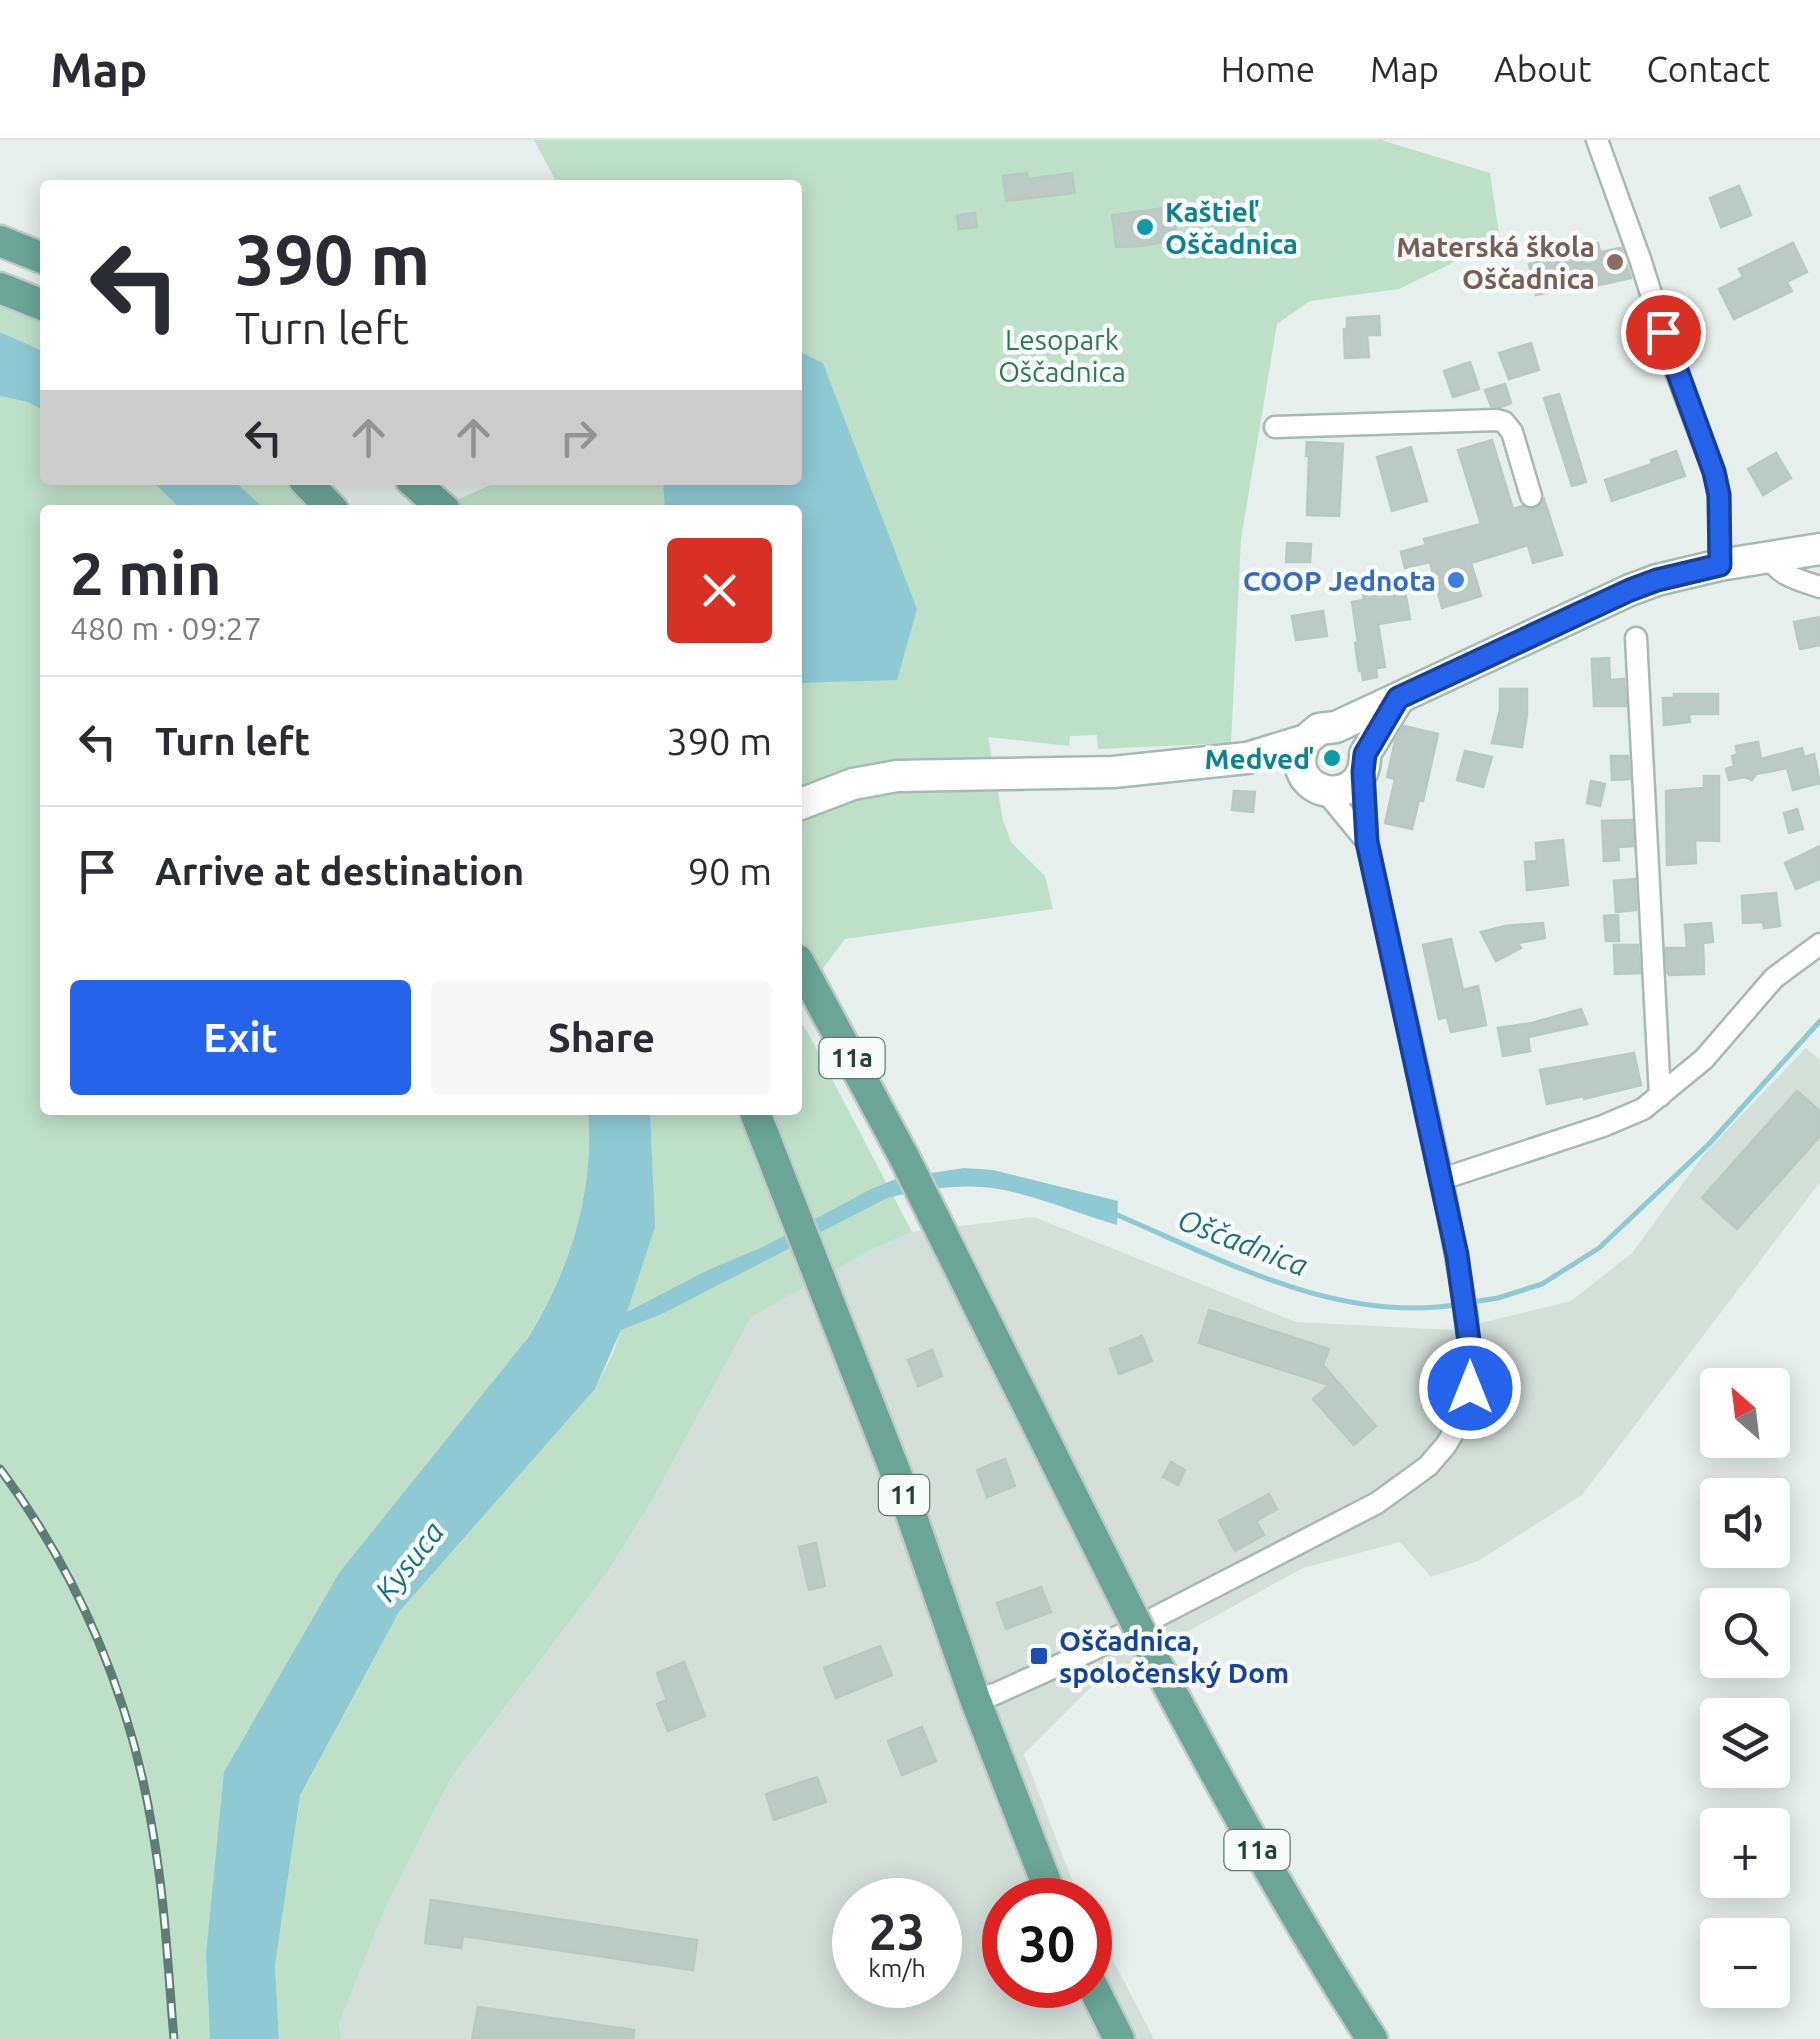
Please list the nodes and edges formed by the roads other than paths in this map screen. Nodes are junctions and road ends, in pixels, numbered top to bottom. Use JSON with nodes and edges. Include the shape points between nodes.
{"nodes":[{"id":1,"x":1597,"y":140,"type":"edge"},
{"id":2,"x":0,"y":242,"type":"edge"},
{"id":3,"x":40,"y":257,"type":"edge"},
{"id":4,"x":0,"y":288,"type":"edge"},
{"id":5,"x":40,"y":304,"type":"edge"},
{"id":6,"x":1275,"y":427,"type":"dead end"},
{"id":7,"x":309,"y":485,"type":"edge"},
{"id":8,"x":416,"y":485,"type":"edge"},
{"id":9,"x":1531,"y":496,"type":"dead end"},
{"id":10,"x":328,"y":505,"type":"edge"},
{"id":11,"x":439,"y":505,"type":"edge"},
{"id":12,"x":1820,"y":549,"type":"edge"},
{"id":13,"x":1770,"y":558,"type":"junction"},
{"id":14,"x":1720,"y":565,"type":"junction"},
{"id":15,"x":1820,"y":587,"type":"edge"},
{"id":16,"x":1636,"y":638,"type":"dead end"},
{"id":17,"x":1398,"y":698,"type":"junction"},
{"id":18,"x":1336,"y":726,"type":"junction"},
{"id":19,"x":1306,"y":740,"type":"junction"},
{"id":20,"x":1247,"y":758,"type":"junction"},
{"id":21,"x":1364,"y":763,"type":"junction"},
{"id":22,"x":1314,"y":784,"type":"junction"},
{"id":23,"x":802,"y":803,"type":"edge"},
{"id":24,"x":1367,"y":842,"type":"junction"},
{"id":25,"x":1820,"y":944,"type":"edge"},
{"id":26,"x":802,"y":967,"type":"edge"},
{"id":27,"x":1660,"y":1096,"type":"junction"},
{"id":28,"x":756,"y":1115,"type":"edge"},
{"id":29,"x":1442,"y":1179,"type":"junction"},
{"id":30,"x":975,"y":1699,"type":"junction"},
{"id":31,"x":1044,"y":1878,"type":"edge"},
{"id":32,"x":1104,"y":2008,"type":"edge"},
{"id":33,"x":1119,"y":2039,"type":"edge"},
{"id":34,"x":1372,"y":2039,"type":"edge"}],
"edges":[{"from":1,"to":14,"type":"street","via":[[1714,472]]},
{"from":2,"to":3,"type":"main road"},
{"from":4,"to":5,"type":"main road"},
{"from":6,"to":9,"type":"street","via":[[1497,420],[1512,432]]},
{"from":7,"to":10,"type":"main road"},
{"from":8,"to":11,"type":"main road"},
{"from":12,"to":13,"type":"street"},
{"from":13,"to":14,"type":"street"},
{"from":13,"to":15,"type":"street","via":[[1782,572]]},
{"from":14,"to":17,"type":"street","via":[[1630,590]]},
{"from":16,"to":27,"type":"street"},
{"from":17,"to":18,"type":"street"},
{"from":17,"to":21,"type":"street"},
{"from":18,"to":19,"type":"street"},
{"from":18,"to":21,"type":"street","via":[[1356,735]]},
{"from":19,"to":20,"type":"street"},
{"from":19,"to":22,"type":"street","via":[[1300,758]]},
{"from":20,"to":22,"type":"street"},
{"from":20,"to":23,"type":"street","via":[[1112,772],[897,776]]},
{"from":21,"to":22,"type":"street","via":[[1358,780],[1343,790]]},
{"from":21,"to":24,"type":"street"},
{"from":22,"to":24,"type":"street"},
{"from":24,"to":29,"type":"street"},
{"from":25,"to":27,"type":"street","via":[[1774,978],[1704,1059]]},
{"from":26,"to":34,"type":"main road","number":"11a","bridge":true,"via":[[1152,1655],[1297,1920]]},
{"from":27,"to":29,"type":"street","via":[[1603,1126]]},
{"from":28,"to":30,"type":"main road","number":"11","via":[[904,1494]]},
{"from":29,"to":30,"type":"street","via":[[1467,1317],[1470,1376],[1465,1409],[1446,1445],[1377,1502],[1088,1652]]},
{"from":30,"to":31,"type":"main road","number":"11"},
{"from":32,"to":33,"type":"main road"}]}
